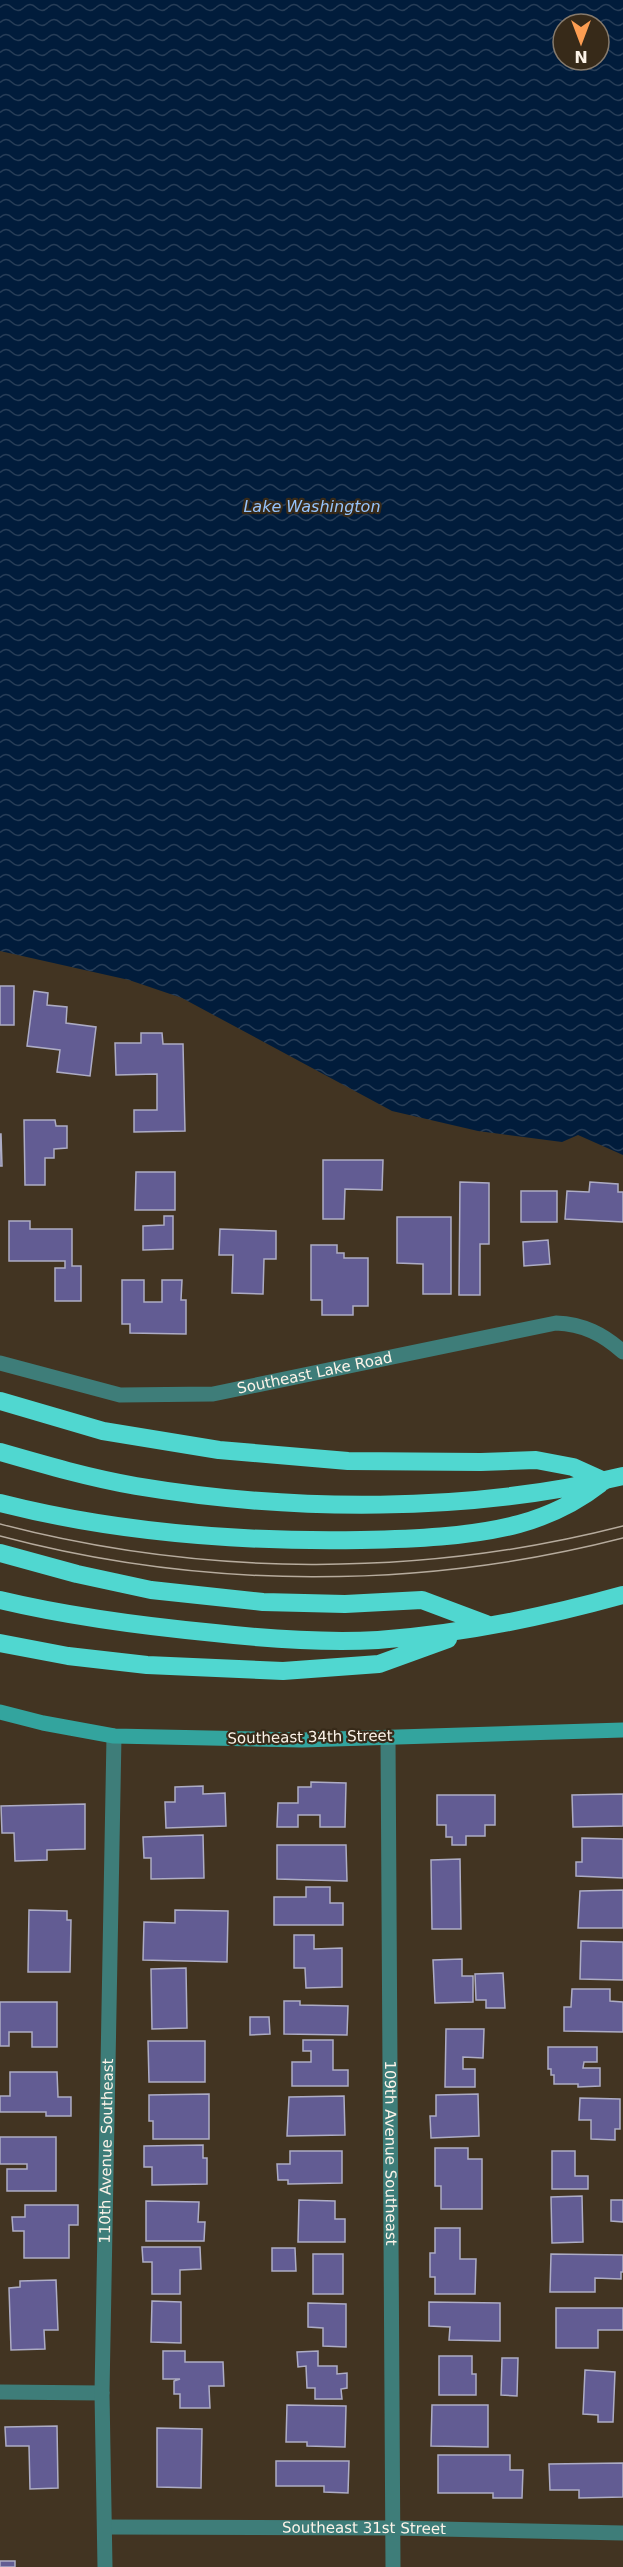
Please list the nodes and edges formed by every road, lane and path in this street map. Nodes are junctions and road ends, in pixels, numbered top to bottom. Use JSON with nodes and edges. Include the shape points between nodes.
{"nodes":[{"id":1,"x":623,"y":1352,"type":"edge"},
{"id":2,"x":0,"y":1363,"type":"edge"},
{"id":3,"x":0,"y":1401,"type":"edge"},
{"id":4,"x":0,"y":1452,"type":"edge"},
{"id":5,"x":623,"y":1476,"type":"edge"},
{"id":6,"x":604,"y":1481,"type":"junction"},
{"id":7,"x":578,"y":1493,"type":"junction"},
{"id":8,"x":0,"y":1503,"type":"edge"},
{"id":9,"x":0,"y":1553,"type":"edge"},
{"id":10,"x":623,"y":1595,"type":"edge"},
{"id":11,"x":0,"y":1600,"type":"edge"},
{"id":12,"x":488,"y":1625,"type":"junction"},
{"id":13,"x":0,"y":1643,"type":"edge"},
{"id":14,"x":0,"y":1712,"type":"edge"},
{"id":15,"x":623,"y":1730,"type":"edge"},
{"id":16,"x":114,"y":1736,"type":"junction"},
{"id":17,"x":388,"y":1737,"type":"junction"},
{"id":18,"x":0,"y":2392,"type":"edge"},
{"id":19,"x":102,"y":2393,"type":"junction"},
{"id":20,"x":106,"y":2527,"type":"junction"},
{"id":21,"x":393,"y":2528,"type":"junction"},
{"id":22,"x":623,"y":2534,"type":"edge"},
{"id":23,"x":105,"y":2567,"type":"edge"},
{"id":24,"x":393,"y":2567,"type":"edge"}],
"edges":[{"from":1,"to":2,"type":"street","name":"Southeast Lake Road","via":[[590,1329],[556,1323],[213,1394],[120,1395]]},
{"from":3,"to":6,"type":"highway","via":[[103,1431],[219,1450],[358,1461],[536,1460],[573,1467]]},
{"from":4,"to":7,"type":"highway","via":[[136,1486],[284,1503],[443,1502]]},
{"from":5,"to":6,"type":"highway"},
{"from":6,"to":7,"type":"highway"},
{"from":7,"to":8,"type":"highway","via":[[520,1524],[390,1540],[282,1540],[186,1534],[74,1519]]},
{"from":9,"to":12,"type":"highway","via":[[107,1581],[219,1599],[324,1604],[422,1600]]},
{"from":10,"to":12,"type":"highway"},
{"from":11,"to":12,"type":"highway","via":[[141,1626],[298,1642],[378,1640]]},
{"from":12,"to":13,"type":"highway","via":[[379,1664],[283,1671],[147,1665]]},
{"from":14,"to":16,"type":"street","name":"Southeast 34th Street"},
{"from":15,"to":17,"type":"street","name":"Southeast 34th Street"},
{"from":16,"to":17,"type":"street","name":"Southeast 34th Street","via":[[302,1740]]},
{"from":16,"to":19,"type":"street","name":"110th Avenue Southeast"},
{"from":17,"to":21,"type":"street","name":"109th Avenue Southeast"},
{"from":18,"to":19,"type":"street"},
{"from":19,"to":20,"type":"street","name":"110th Avenue Southeast"},
{"from":20,"to":21,"type":"street","name":"Southeast 31st Street"},
{"from":20,"to":23,"type":"street","name":"110th Avenue Southeast"},
{"from":21,"to":22,"type":"street","name":"Southeast 31st Street"},
{"from":21,"to":24,"type":"street","name":"109th Avenue Southeast"}]}
